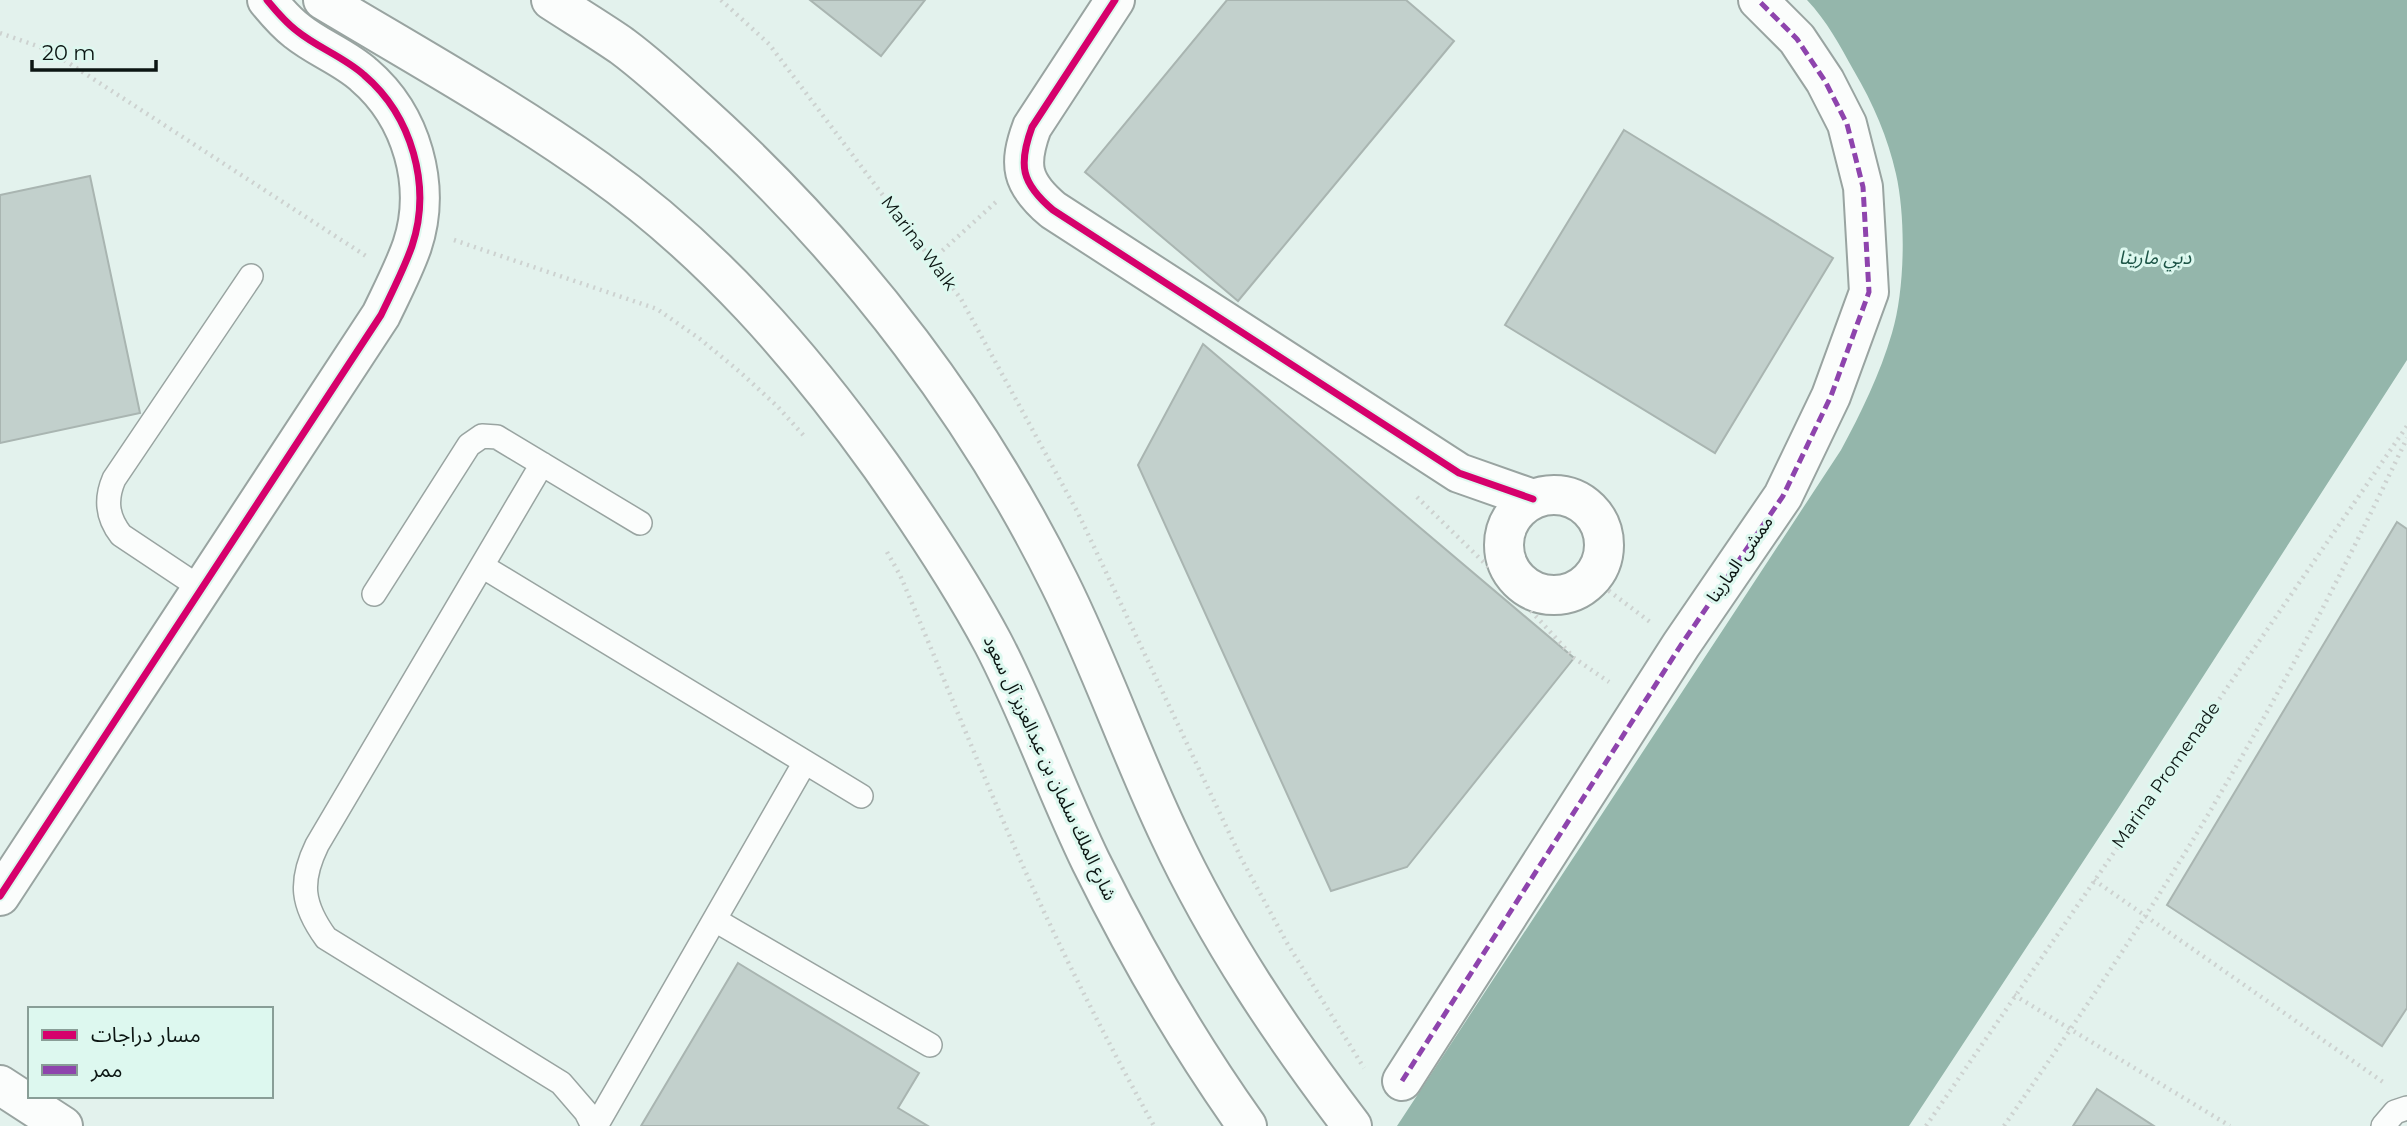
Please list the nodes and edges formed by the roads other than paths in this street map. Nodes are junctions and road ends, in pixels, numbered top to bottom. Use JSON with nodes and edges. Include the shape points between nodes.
{"nodes":[{"id":1,"x":267,"y":0,"type":"edge"},
{"id":2,"x":323,"y":0,"type":"edge"},
{"id":3,"x":551,"y":0,"type":"edge"},
{"id":4,"x":1115,"y":0,"type":"edge"},
{"id":5,"x":1758,"y":0,"type":"edge"},
{"id":6,"x":251,"y":276,"type":"dead end"},
{"id":7,"x":542,"y":464,"type":"junction"},
{"id":8,"x":1459,"y":473,"type":"junction"},
{"id":9,"x":1533,"y":499,"type":"junction"},
{"id":10,"x":640,"y":523,"type":"dead end"},
{"id":11,"x":1504,"y":538,"type":"junction"},
{"id":12,"x":482,"y":566,"type":"junction"},
{"id":13,"x":202,"y":589,"type":"junction"},
{"id":14,"x":374,"y":594,"type":"dead end"},
{"id":15,"x":806,"y":762,"type":"junction"},
{"id":16,"x":861,"y":796,"type":"dead end"},
{"id":17,"x":0,"y":896,"type":"edge"},
{"id":18,"x":715,"y":920,"type":"junction"},
{"id":19,"x":930,"y":1045,"type":"dead end"},
{"id":20,"x":1386,"y":1080,"type":"road end"},
{"id":21,"x":0,"y":1085,"type":"edge"},
{"id":22,"x":2407,"y":1108,"type":"edge"},
{"id":23,"x":63,"y":1126,"type":"edge"},
{"id":24,"x":595,"y":1126,"type":"edge"},
{"id":25,"x":1247,"y":1126,"type":"edge"},
{"id":26,"x":1352,"y":1126,"type":"edge"},
{"id":27,"x":2383,"y":1126,"type":"edge"}],
"edges":[{"from":1,"to":13,"type":"street","via":[[297,31],[365,75],[384,95],[399,117],[417,166],[418,219],[412,246],[381,315]]},
{"from":2,"to":25,"type":"street","name":"شارع الملك سلمان بن عبدالعزيز آل سعود","via":[[589,164],[720,274],[826,391],[956,577],[1025,709],[1130,939]]},
{"from":3,"to":26,"type":"street","via":[[624,48],[755,164],[815,227],[926,363],[1021,510],[1060,584],[1168,834],[1210,914],[1306,1067]]},
{"from":4,"to":8,"type":"street","via":[[1032,127],[1023,150],[1025,175],[1035,196]]},
{"from":5,"to":20,"type":"street","name":"ممشى المارينا","via":[[1797,39],[1847,124],[1863,187],[1869,292],[1831,396],[1783,496]]},
{"from":6,"to":13,"type":"lane","via":[[109,491],[109,514],[121,535]]},
{"from":7,"to":10,"type":"lane"},
{"from":7,"to":12,"type":"lane"},
{"from":7,"to":14,"type":"lane","via":[[497,438],[475,439]]},
{"from":8,"to":9,"type":"street"},
{"from":8,"to":11,"type":"street"},
{"from":9,"to":11,"type":"street","via":[[1519,508]]},
{"from":9,"to":11,"type":"street","via":[[1567,495],[1595,514],[1605,547],[1592,578],[1565,594],[1533,591],[1510,569]]},
{"from":12,"to":15,"type":"lane"},
{"from":12,"to":24,"type":"lane","via":[[317,845],[304,883],[306,903],[326,938],[561,1083]]},
{"from":13,"to":17,"type":"street"},
{"from":15,"to":16,"type":"lane"},
{"from":15,"to":18,"type":"lane"},
{"from":18,"to":19,"type":"lane"},
{"from":18,"to":24,"type":"lane"},
{"from":21,"to":23,"type":"street"},
{"from":22,"to":27,"type":"lane","via":[[2395,1112]]}]}
